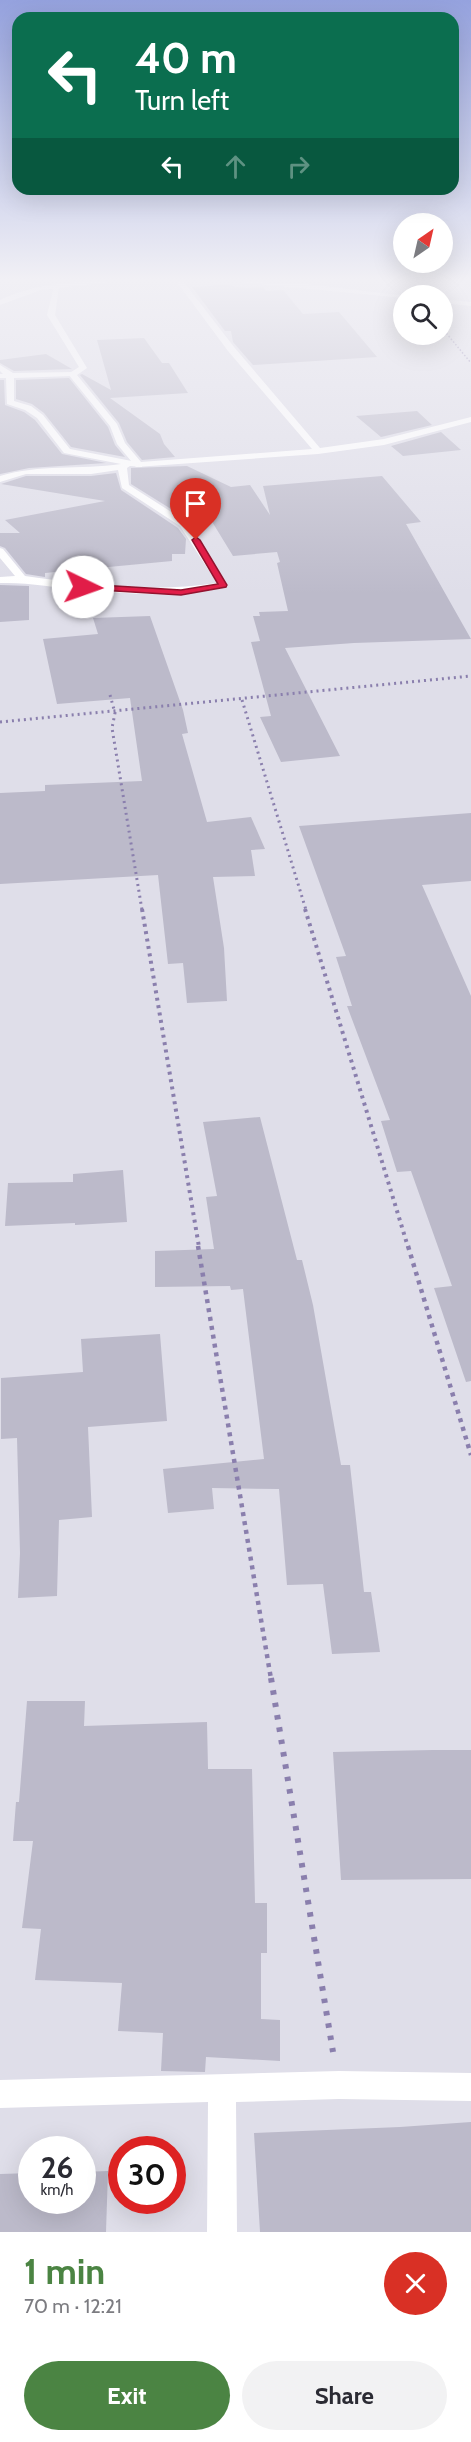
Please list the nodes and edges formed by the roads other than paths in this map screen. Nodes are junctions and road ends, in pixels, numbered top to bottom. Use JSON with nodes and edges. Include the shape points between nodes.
{"nodes":[{"id":1,"x":10,"y":385,"type":"edge"},
{"id":2,"x":81,"y":385,"type":"edge"},
{"id":3,"x":262,"y":385,"type":"edge"},
{"id":4,"x":471,"y":419,"type":"edge"},
{"id":5,"x":318,"y":452,"type":"junction"},
{"id":6,"x":139,"y":465,"type":"junction"},
{"id":7,"x":122,"y":467,"type":"junction"},
{"id":8,"x":0,"y":480,"type":"edge"},
{"id":9,"x":0,"y":551,"type":"edge"},
{"id":10,"x":22,"y":579,"type":"junction"},
{"id":11,"x":0,"y":580,"type":"edge"},
{"id":12,"x":471,"y":2087,"type":"edge"},
{"id":13,"x":222,"y":2089,"type":"junction"},
{"id":14,"x":0,"y":2094,"type":"edge"},
{"id":15,"x":222,"y":2232,"type":"edge"}],
"edges":[{"from":1,"to":6,"type":"street","via":[[10,402],[44,418],[67,450]]},
{"from":2,"to":6,"type":"street"},
{"from":3,"to":5,"type":"street"},
{"from":4,"to":5,"type":"street","via":[[384,442]]},
{"from":5,"to":6,"type":"street"},
{"from":6,"to":7,"type":"street"},
{"from":7,"to":8,"type":"street","via":[[25,471]]},
{"from":7,"to":10,"type":"street","via":[[125,486],[184,524],[223,585],[181,592],[83,587]]},
{"from":9,"to":10,"type":"street"},
{"from":10,"to":11,"type":"street"},
{"from":12,"to":13,"type":"street","via":[[339,2085]]},
{"from":13,"to":14,"type":"street"},
{"from":13,"to":15,"type":"street"}]}
